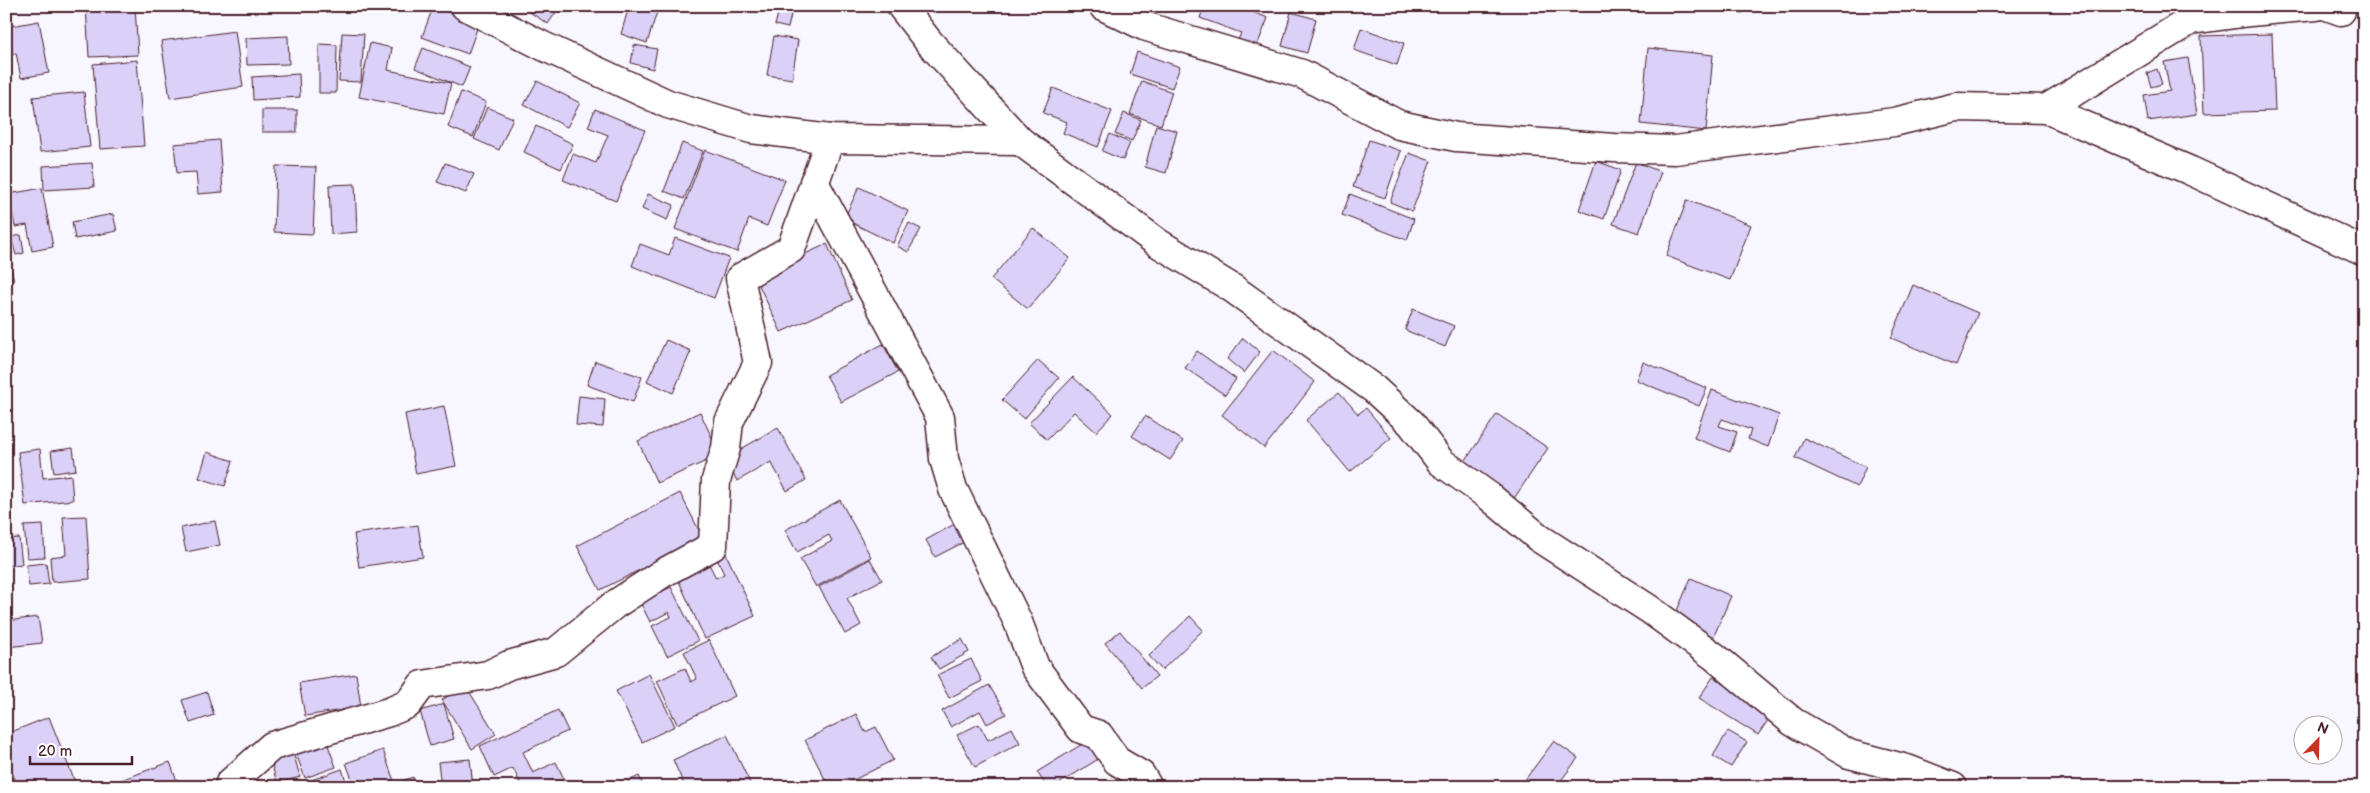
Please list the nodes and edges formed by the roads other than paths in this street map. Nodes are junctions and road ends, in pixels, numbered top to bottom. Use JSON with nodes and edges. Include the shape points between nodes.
{"nodes":[{"id":1,"x":465,"y":6,"type":"edge"},
{"id":2,"x":901,"y":6,"type":"edge"},
{"id":3,"x":1103,"y":6,"type":"edge"},
{"id":4,"x":2316,"y":6,"type":"edge"},
{"id":5,"x":2327,"y":6,"type":"edge"},
{"id":6,"x":2340,"y":6,"type":"edge"},
{"id":7,"x":2046,"y":109,"type":"junction"},
{"id":8,"x":830,"y":139,"type":"junction"},
{"id":9,"x":1020,"y":141,"type":"junction"},
{"id":10,"x":814,"y":182,"type":"junction"},
{"id":11,"x":2364,"y":251,"type":"edge"},
{"id":12,"x":230,"y":787,"type":"edge"},
{"id":13,"x":1148,"y":787,"type":"edge"},
{"id":14,"x":1952,"y":787,"type":"edge"}],
"edges":[{"from":1,"to":8,"type":"street","via":[[542,46],[668,104],[751,128]]},
{"from":2,"to":9,"type":"street","via":[[929,42]]},
{"from":3,"to":7,"type":"street","via":[[1144,26],[1302,74],[1399,126],[1456,137],[1676,150],[1894,122],[1956,107]]},
{"from":4,"to":7,"type":"street","via":[[2191,20]]},
{"from":5,"to":6,"type":"street","via":[[2341,11]]},
{"from":7,"to":11,"type":"street","via":[[2192,171]]},
{"from":8,"to":9,"type":"street"},
{"from":8,"to":10,"type":"street"},
{"from":9,"to":14,"type":"street","via":[[1158,243],[1232,288],[1374,389],[1411,423],[1441,462],[1539,538],[1649,609],[1715,657],[1793,722],[1849,754],[1907,769]]},
{"from":10,"to":12,"type":"street","via":[[791,249],[740,278],[758,363],[729,422],[726,448],[716,480],[713,546],[662,573],[556,652],[509,665],[488,675],[422,684],[408,704],[389,712],[272,746],[230,783]]},
{"from":10,"to":13,"type":"street","via":[[940,417],[944,459],[953,489],[1018,622],[1035,667],[1081,730],[1099,735],[1117,761],[1141,775]]}]}
